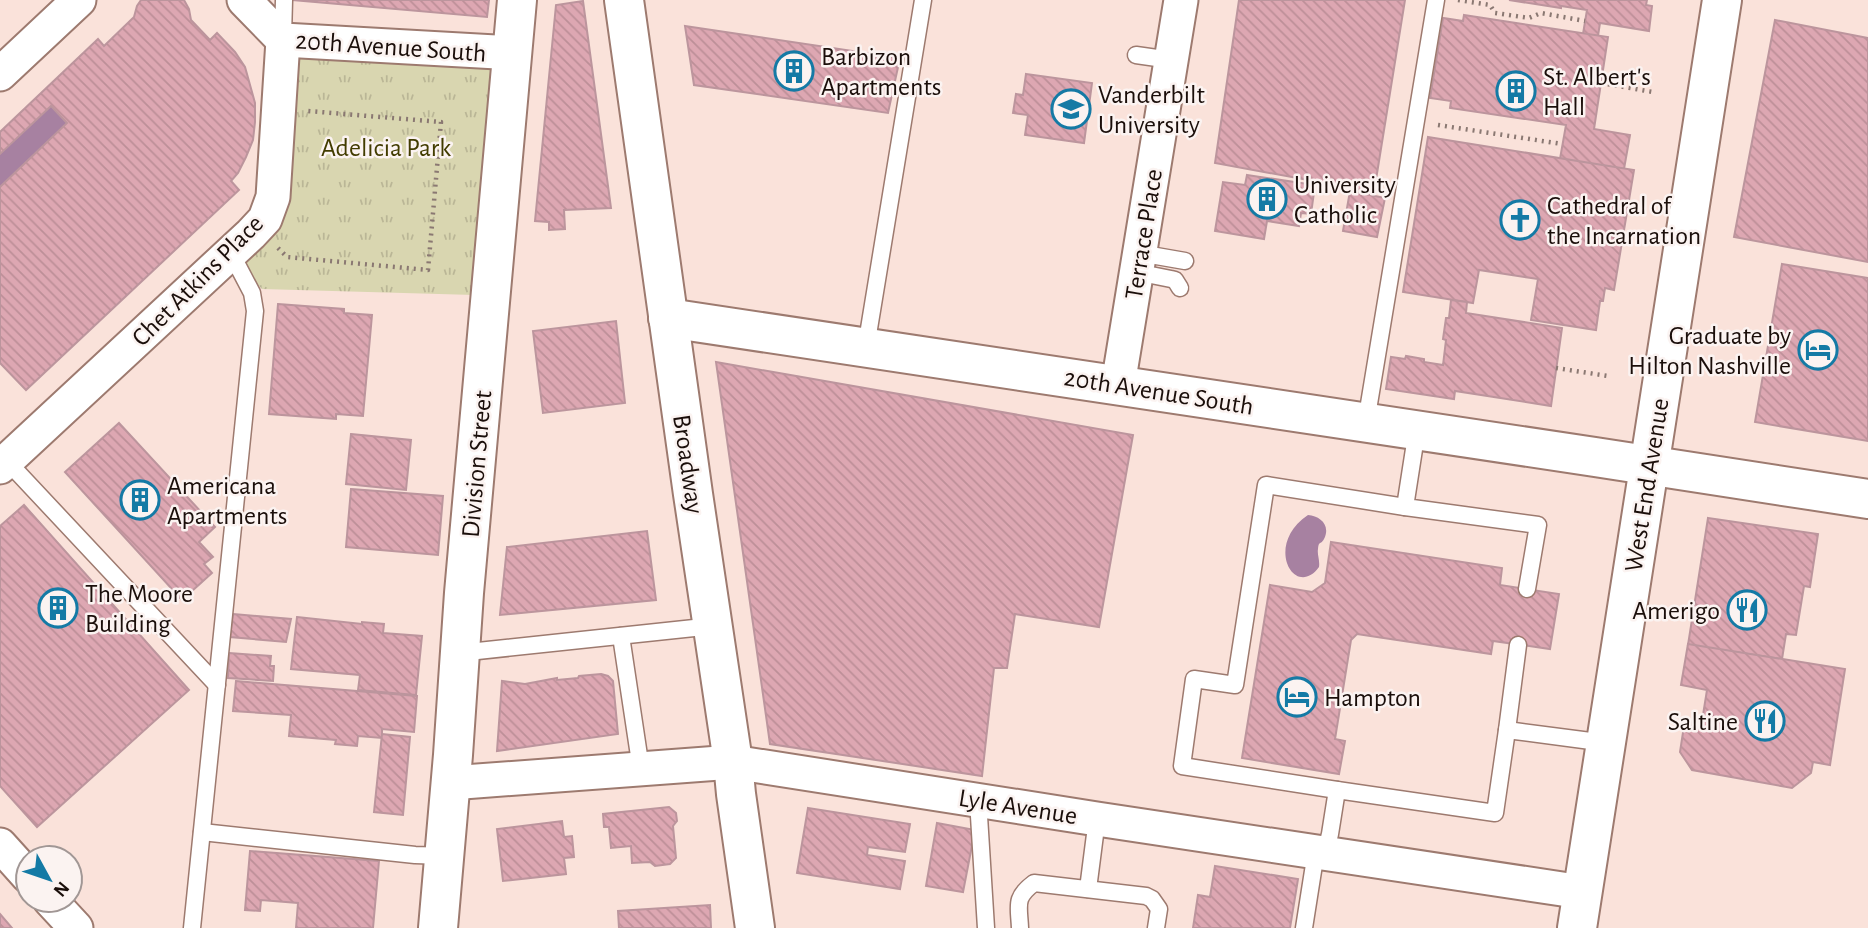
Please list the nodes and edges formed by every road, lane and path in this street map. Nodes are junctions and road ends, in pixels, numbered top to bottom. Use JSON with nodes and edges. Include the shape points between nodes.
{"nodes":[{"id":1,"x":79,"y":0,"type":"edge"},
{"id":2,"x":244,"y":0,"type":"edge"},
{"id":3,"x":284,"y":0,"type":"edge"},
{"id":4,"x":517,"y":0,"type":"edge"},
{"id":5,"x":624,"y":0,"type":"edge"},
{"id":6,"x":923,"y":0,"type":"edge"},
{"id":7,"x":1181,"y":0,"type":"edge"},
{"id":8,"x":1436,"y":0,"type":"edge"},
{"id":9,"x":1458,"y":0,"type":"edge"},
{"id":10,"x":1722,"y":0,"type":"edge"},
{"id":11,"x":1585,"y":21,"type":"dead end"},
{"id":12,"x":283,"y":40,"type":"junction"},
{"id":13,"x":513,"y":53,"type":"junction"},
{"id":14,"x":1136,"y":55,"type":"dead end"},
{"id":15,"x":1171,"y":60,"type":"junction"},
{"id":16,"x":0,"y":74,"type":"edge"},
{"id":17,"x":1601,"y":83,"type":"dead end"},
{"id":18,"x":1653,"y":92,"type":"dead end"},
{"id":19,"x":279,"y":108,"type":"junction"},
{"id":20,"x":1417,"y":121,"type":"junction"},
{"id":21,"x":1562,"y":144,"type":"dead end"},
{"id":22,"x":277,"y":247,"type":"dead end"},
{"id":23,"x":230,"y":253,"type":"junction"},
{"id":24,"x":1185,"y":261,"type":"dead end"},
{"id":25,"x":1138,"y":263,"type":"junction"},
{"id":26,"x":1180,"y":288,"type":"dead end"},
{"id":27,"x":668,"y":318,"type":"junction"},
{"id":28,"x":866,"y":347,"type":"junction"},
{"id":29,"x":1556,"y":368,"type":"dead end"},
{"id":30,"x":1608,"y":376,"type":"dead end"},
{"id":31,"x":1118,"y":385,"type":"junction"},
{"id":32,"x":1366,"y":423,"type":"junction"},
{"id":33,"x":1417,"y":430,"type":"junction"},
{"id":34,"x":5,"y":456,"type":"edge"},
{"id":35,"x":1649,"y":465,"type":"junction"},
{"id":36,"x":1868,"y":499,"type":"edge"},
{"id":37,"x":1405,"y":507,"type":"junction"},
{"id":38,"x":1527,"y":589,"type":"dead end"},
{"id":39,"x":713,"y":626,"type":"junction"},
{"id":40,"x":621,"y":636,"type":"junction"},
{"id":41,"x":1518,"y":645,"type":"dead end"},
{"id":42,"x":459,"y":653,"type":"junction"},
{"id":43,"x":217,"y":685,"type":"junction"},
{"id":44,"x":1507,"y":730,"type":"junction"},
{"id":45,"x":1606,"y":743,"type":"junction"},
{"id":46,"x":733,"y":762,"type":"junction"},
{"id":47,"x":641,"y":769,"type":"junction"},
{"id":48,"x":450,"y":783,"type":"junction"},
{"id":49,"x":1337,"y":790,"type":"junction"},
{"id":50,"x":978,"y":800,"type":"junction"},
{"id":51,"x":1097,"y":819,"type":"junction"},
{"id":52,"x":202,"y":832,"type":"junction"},
{"id":53,"x":0,"y":845,"type":"edge"},
{"id":54,"x":1320,"y":853,"type":"junction"},
{"id":55,"x":444,"y":856,"type":"junction"},
{"id":56,"x":14,"y":860,"type":"edge"},
{"id":57,"x":1088,"y":889,"type":"junction"},
{"id":58,"x":1580,"y":910,"type":"edge"},
{"id":59,"x":63,"y":914,"type":"edge"},
{"id":60,"x":76,"y":928,"type":"edge"},
{"id":61,"x":192,"y":928,"type":"edge"},
{"id":62,"x":438,"y":928,"type":"edge"},
{"id":63,"x":755,"y":928,"type":"edge"},
{"id":64,"x":986,"y":928,"type":"edge"},
{"id":65,"x":1020,"y":928,"type":"edge"},
{"id":66,"x":1156,"y":928,"type":"edge"},
{"id":67,"x":1304,"y":928,"type":"edge"}],
"edges":[{"from":1,"to":16,"type":"street"},
{"from":2,"to":12,"type":"street","name":"20th Avenue South"},
{"from":3,"to":12,"type":"lane"},
{"from":4,"to":13,"type":"main road","name":"Division Street"},
{"from":5,"to":27,"type":"main road","name":"Broadway"},
{"from":6,"to":28,"type":"lane"},
{"from":7,"to":15,"type":"street","name":"Terrace Place"},
{"from":8,"to":20,"type":"lane"},
{"from":9,"to":11,"type":"path","via":[[1490,5],[1495,13],[1529,18],[1541,13]]},
{"from":10,"to":35,"type":"main road","name":"West End Avenue"},
{"from":12,"to":13,"type":"street","name":"20th Avenue South"},
{"from":12,"to":19,"type":"street","name":"Chet Atkins Place"},
{"from":13,"to":42,"type":"main road","name":"Division Street"},
{"from":14,"to":15,"type":"lane"},
{"from":15,"to":25,"type":"street","name":"Terrace Place"},
{"from":17,"to":18,"type":"path"},
{"from":19,"to":22,"type":"path","via":[[441,122],[428,270],[286,257]]},
{"from":19,"to":23,"type":"street","name":"Chet Atkins Place","via":[[273,197],[265,219]]},
{"from":20,"to":21,"type":"path"},
{"from":20,"to":32,"type":"lane"},
{"from":23,"to":34,"type":"street","name":"Chet Atkins Place"},
{"from":23,"to":43,"type":"lane","via":[[252,293],[255,311]]},
{"from":24,"to":25,"type":"lane"},
{"from":25,"to":26,"type":"lane","via":[[1175,280]]},
{"from":25,"to":31,"type":"street","name":"Terrace Place"},
{"from":27,"to":28,"type":"main road","name":"20th Avenue South"},
{"from":27,"to":39,"type":"main road","name":"Broadway"},
{"from":28,"to":31,"type":"main road","name":"20th Avenue South"},
{"from":29,"to":30,"type":"path"},
{"from":31,"to":32,"type":"main road","name":"20th Avenue South"},
{"from":32,"to":33,"type":"main road","name":"20th Avenue South"},
{"from":33,"to":35,"type":"main road","name":"20th Avenue South"},
{"from":33,"to":37,"type":"lane"},
{"from":34,"to":43,"type":"lane"},
{"from":35,"to":36,"type":"main road","name":"20th Avenue South"},
{"from":35,"to":45,"type":"main road","name":"West End Avenue"},
{"from":37,"to":38,"type":"lane","via":[[1538,525]]},
{"from":37,"to":49,"type":"lane","via":[[1266,485],[1235,685],[1194,679],[1182,766]]},
{"from":39,"to":40,"type":"lane"},
{"from":39,"to":46,"type":"main road","name":"Broadway"},
{"from":40,"to":42,"type":"lane"},
{"from":40,"to":47,"type":"lane"},
{"from":41,"to":44,"type":"lane"},
{"from":42,"to":48,"type":"main road","name":"Division Street"},
{"from":43,"to":52,"type":"lane"},
{"from":44,"to":45,"type":"lane"},
{"from":44,"to":49,"type":"lane","via":[[1495,813]]},
{"from":45,"to":58,"type":"main road","name":"West End Avenue"},
{"from":46,"to":47,"type":"street","name":"Lyle Avenue"},
{"from":46,"to":50,"type":"street","name":"Lyle Avenue"},
{"from":46,"to":63,"type":"main road","name":"Broadway"},
{"from":47,"to":48,"type":"street","name":"Lyle Avenue"},
{"from":48,"to":55,"type":"main road","name":"Division Street"},
{"from":49,"to":54,"type":"lane","via":[[1330,834]]},
{"from":50,"to":51,"type":"street","name":"Lyle Avenue"},
{"from":50,"to":64,"type":"lane"},
{"from":51,"to":54,"type":"street","name":"Lyle Avenue"},
{"from":51,"to":57,"type":"lane"},
{"from":52,"to":55,"type":"lane"},
{"from":52,"to":61,"type":"lane"},
{"from":53,"to":56,"type":"street"},
{"from":54,"to":58,"type":"street","name":"Lyle Avenue"},
{"from":54,"to":67,"type":"lane"},
{"from":55,"to":62,"type":"main road","name":"Division Street"},
{"from":57,"to":65,"type":"lane","via":[[1034,883],[1018,902]]},
{"from":57,"to":66,"type":"lane","via":[[1152,899],[1159,909]]},
{"from":59,"to":60,"type":"street"}]}
